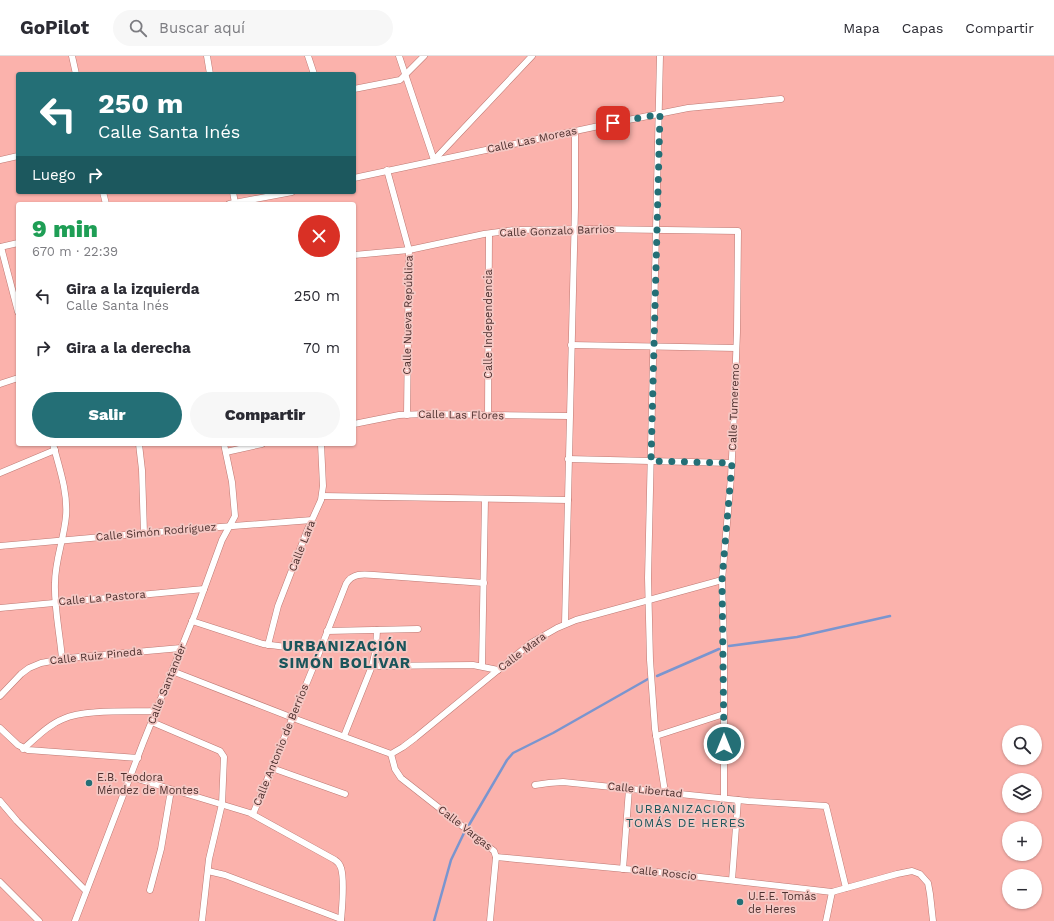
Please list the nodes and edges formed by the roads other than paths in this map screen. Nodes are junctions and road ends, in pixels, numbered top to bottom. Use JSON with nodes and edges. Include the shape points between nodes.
{"nodes":[{"id":1,"x":72,"y":56,"type":"edge"},
{"id":2,"x":207,"y":56,"type":"edge"},
{"id":3,"x":308,"y":56,"type":"edge"},
{"id":4,"x":399,"y":56,"type":"edge"},
{"id":5,"x":424,"y":56,"type":"edge"},
{"id":6,"x":532,"y":56,"type":"edge"},
{"id":7,"x":660,"y":56,"type":"edge"},
{"id":8,"x":76,"y":72,"type":"edge"},
{"id":9,"x":210,"y":72,"type":"edge"},
{"id":10,"x":313,"y":72,"type":"edge"},
{"id":11,"x":406,"y":76,"type":"junction"},
{"id":12,"x":356,"y":89,"type":"edge"},
{"id":13,"x":781,"y":99,"type":"dead end"},
{"id":14,"x":660,"y":114,"type":"junction"},
{"id":15,"x":575,"y":131,"type":"junction"},
{"id":16,"x":16,"y":156,"type":"edge"},
{"id":17,"x":0,"y":160,"type":"edge"},
{"id":18,"x":434,"y":160,"type":"junction"},
{"id":19,"x":387,"y":170,"type":"junction"},
{"id":20,"x":356,"y":178,"type":"edge"},
{"id":21,"x":281,"y":194,"type":"edge"},
{"id":22,"x":237,"y":202,"type":"edge"},
{"id":23,"x":574,"y":229,"type":"junction"},
{"id":24,"x":657,"y":230,"type":"junction"},
{"id":25,"x":738,"y":231,"type":"joint"},
{"id":26,"x":489,"y":234,"type":"junction"},
{"id":27,"x":16,"y":243,"type":"edge"},
{"id":28,"x":0,"y":247,"type":"edge"},
{"id":29,"x":409,"y":250,"type":"junction"},
{"id":30,"x":356,"y":255,"type":"edge"},
{"id":31,"x":15,"y":290,"type":"edge"},
{"id":32,"x":570,"y":345,"type":"junction"},
{"id":33,"x":654,"y":346,"type":"junction"},
{"id":34,"x":736,"y":348,"type":"junction"},
{"id":35,"x":16,"y":379,"type":"edge"},
{"id":36,"x":0,"y":384,"type":"edge"},
{"id":37,"x":407,"y":415,"type":"junction"},
{"id":38,"x":488,"y":415,"type":"junction"},
{"id":39,"x":569,"y":416,"type":"junction"},
{"id":40,"x":356,"y":424,"type":"edge"},
{"id":41,"x":139,"y":446,"type":"edge"},
{"id":42,"x":224,"y":446,"type":"edge"},
{"id":43,"x":253,"y":446,"type":"edge"},
{"id":44,"x":321,"y":446,"type":"edge"},
{"id":45,"x":54,"y":447,"type":"edge"},
{"id":46,"x":226,"y":452,"type":"junction"},
{"id":47,"x":568,"y":459,"type":"junction"},
{"id":48,"x":651,"y":461,"type":"junction"},
{"id":49,"x":732,"y":463,"type":"junction"},
{"id":50,"x":0,"y":473,"type":"edge"},
{"id":51,"x":322,"y":496,"type":"junction"},
{"id":52,"x":485,"y":499,"type":"junction"},
{"id":53,"x":568,"y":500,"type":"junction"},
{"id":54,"x":312,"y":520,"type":"junction"},
{"id":55,"x":230,"y":526,"type":"junction"},
{"id":56,"x":144,"y":533,"type":"junction"},
{"id":57,"x":62,"y":541,"type":"junction"},
{"id":58,"x":0,"y":546,"type":"edge"},
{"id":59,"x":722,"y":580,"type":"junction"},
{"id":60,"x":484,"y":583,"type":"junction"},
{"id":61,"x":204,"y":589,"type":"junction"},
{"id":62,"x":649,"y":600,"type":"junction"},
{"id":63,"x":56,"y":602,"type":"junction"},
{"id":64,"x":0,"y":608,"type":"edge"},
{"id":65,"x":192,"y":621,"type":"junction"},
{"id":66,"x":564,"y":624,"type":"junction"},
{"id":67,"x":418,"y":629,"type":"dead end"},
{"id":68,"x":377,"y":630,"type":"junction"},
{"id":69,"x":327,"y":631,"type":"junction"},
{"id":70,"x":268,"y":645,"type":"junction"},
{"id":71,"x":181,"y":648,"type":"junction"},
{"id":72,"x":321,"y":648,"type":"junction"},
{"id":73,"x":62,"y":659,"type":"junction"},
{"id":74,"x":372,"y":666,"type":"junction"},
{"id":75,"x":482,"y":666,"type":"junction"},
{"id":76,"x":498,"y":670,"type":"junction"},
{"id":77,"x":172,"y":671,"type":"junction"},
{"id":78,"x":0,"y":696,"type":"edge"},
{"id":79,"x":156,"y":711,"type":"junction"},
{"id":80,"x":724,"y":714,"type":"junction"},
{"id":81,"x":292,"y":718,"type":"junction"},
{"id":82,"x":152,"y":722,"type":"junction"},
{"id":83,"x":0,"y":728,"type":"edge"},
{"id":84,"x":344,"y":736,"type":"junction"},
{"id":85,"x":656,"y":736,"type":"junction"},
{"id":86,"x":23,"y":748,"type":"junction"},
{"id":87,"x":391,"y":754,"type":"junction"},
{"id":88,"x":138,"y":758,"type":"junction"},
{"id":89,"x":272,"y":768,"type":"junction"},
{"id":90,"x":131,"y":778,"type":"junction"},
{"id":91,"x":535,"y":785,"type":"dead end"},
{"id":92,"x":629,"y":789,"type":"junction"},
{"id":93,"x":171,"y":790,"type":"junction"},
{"id":94,"x":665,"y":792,"type":"junction"},
{"id":95,"x":346,"y":794,"type":"dead end"},
{"id":96,"x":724,"y":798,"type":"junction"},
{"id":97,"x":738,"y":800,"type":"junction"},
{"id":98,"x":0,"y":801,"type":"edge"},
{"id":99,"x":222,"y":804,"type":"junction"},
{"id":100,"x":252,"y":814,"type":"junction"},
{"id":101,"x":496,"y":857,"type":"junction"},
{"id":102,"x":622,"y":869,"type":"junction"},
{"id":103,"x":208,"y":871,"type":"junction"},
{"id":104,"x":732,"y":880,"type":"junction"},
{"id":105,"x":0,"y":882,"type":"edge"},
{"id":106,"x":846,"y":888,"type":"junction"},
{"id":107,"x":150,"y":890,"type":"dead end"},
{"id":108,"x":86,"y":891,"type":"junction"},
{"id":109,"x":832,"y":892,"type":"junction"},
{"id":110,"x":341,"y":920,"type":"edge"},
{"id":111,"x":39,"y":921,"type":"edge"},
{"id":112,"x":76,"y":921,"type":"edge"},
{"id":113,"x":202,"y":921,"type":"edge"},
{"id":114,"x":490,"y":921,"type":"edge"},
{"id":115,"x":826,"y":921,"type":"edge"},
{"id":116,"x":933,"y":921,"type":"edge"}],
"edges":[{"from":1,"to":8,"type":"street"},
{"from":2,"to":9,"type":"street"},
{"from":3,"to":10,"type":"street"},
{"from":4,"to":11,"type":"street"},
{"from":5,"to":11,"type":"street"},
{"from":6,"to":18,"type":"street"},
{"from":7,"to":14,"type":"street"},
{"from":11,"to":12,"type":"street","via":[[400,80]]},
{"from":11,"to":18,"type":"street"},
{"from":13,"to":14,"type":"street","name":"Calle Las Moreas","via":[[700,107]]},
{"from":14,"to":15,"type":"street","name":"Calle Las Moreas"},
{"from":14,"to":24,"type":"street"},
{"from":15,"to":18,"type":"street","name":"Calle Las Moreas"},
{"from":15,"to":23,"type":"street"},
{"from":16,"to":17,"type":"street"},
{"from":18,"to":19,"type":"street","name":"Calle Las Moreas"},
{"from":19,"to":20,"type":"street","name":"Calle Las Moreas"},
{"from":19,"to":29,"type":"street","name":"Calle Nueva República"},
{"from":21,"to":22,"type":"street"},
{"from":23,"to":24,"type":"street","name":"Calle Gonzalo Barrios"},
{"from":23,"to":26,"type":"street","name":"Calle Gonzalo Barrios","via":[[514,230]]},
{"from":23,"to":32,"type":"street"},
{"from":24,"to":25,"type":"street","name":"Calle Gonzalo Barrios"},
{"from":24,"to":33,"type":"street"},
{"from":25,"to":34,"type":"street","name":"Calle Tumeremo"},
{"from":26,"to":29,"type":"street","name":"Calle Gonzalo Barrios"},
{"from":26,"to":38,"type":"street","name":"Calle Independencia"},
{"from":27,"to":28,"type":"street"},
{"from":28,"to":31,"type":"street"},
{"from":29,"to":30,"type":"street","name":"Calle Gonzalo Barrios"},
{"from":29,"to":37,"type":"street","name":"Calle Nueva República"},
{"from":32,"to":33,"type":"street"},
{"from":32,"to":39,"type":"street"},
{"from":33,"to":34,"type":"street"},
{"from":33,"to":48,"type":"street"},
{"from":34,"to":49,"type":"street","name":"Calle Tumeremo"},
{"from":35,"to":36,"type":"street"},
{"from":37,"to":38,"type":"street","name":"Calle Las Flores"},
{"from":37,"to":40,"type":"street","name":"Calle Las Flores"},
{"from":38,"to":39,"type":"street","name":"Calle Las Flores"},
{"from":39,"to":47,"type":"street"},
{"from":41,"to":56,"type":"street"},
{"from":42,"to":46,"type":"street","name":"Calle Santander"},
{"from":43,"to":46,"type":"street"},
{"from":44,"to":51,"type":"street","name":"Calle Lara"},
{"from":45,"to":50,"type":"street"},
{"from":45,"to":57,"type":"street","via":[[66,504]]},
{"from":46,"to":55,"type":"street","name":"Calle Santander","via":[[236,513]]},
{"from":47,"to":48,"type":"street"},
{"from":47,"to":53,"type":"street"},
{"from":48,"to":49,"type":"street"},
{"from":48,"to":62,"type":"street"},
{"from":49,"to":59,"type":"street","name":"Calle Tumeremo"},
{"from":51,"to":52,"type":"street"},
{"from":51,"to":54,"type":"street","name":"Calle Lara"},
{"from":52,"to":53,"type":"street"},
{"from":52,"to":60,"type":"street"},
{"from":53,"to":66,"type":"street"},
{"from":54,"to":55,"type":"street","name":"Calle Simón Rodríguez"},
{"from":54,"to":70,"type":"street","name":"Calle Lara","via":[[278,606]]},
{"from":55,"to":56,"type":"street","name":"Calle Simón Rodríguez"},
{"from":55,"to":61,"type":"street","name":"Calle Santander","via":[[224,534]]},
{"from":56,"to":57,"type":"street","name":"Calle Simón Rodríguez"},
{"from":57,"to":58,"type":"street","name":"Calle Simón Rodríguez"},
{"from":57,"to":63,"type":"street","via":[[56,563]]},
{"from":59,"to":62,"type":"street","name":"Calle Mara"},
{"from":59,"to":80,"type":"street","name":"Calle Tumeremo"},
{"from":60,"to":69,"type":"street","name":"Calle Antonio de Berrios","via":[[356,575],[346,584]]},
{"from":60,"to":75,"type":"street"},
{"from":61,"to":63,"type":"street","name":"Calle La Pastora"},
{"from":61,"to":65,"type":"street","name":"Calle Santander"},
{"from":62,"to":66,"type":"street","name":"Calle Mara"},
{"from":62,"to":85,"type":"street","via":[[650,660]]},
{"from":63,"to":64,"type":"street","name":"Calle La Pastora"},
{"from":63,"to":73,"type":"street"},
{"from":65,"to":70,"type":"street"},
{"from":65,"to":71,"type":"street","name":"Calle Santander"},
{"from":66,"to":76,"type":"street","name":"Calle Mara","via":[[531,643]]},
{"from":67,"to":68,"type":"street"},
{"from":68,"to":69,"type":"street"},
{"from":68,"to":74,"type":"street"},
{"from":69,"to":72,"type":"street","name":"Calle Antonio de Berrios"},
{"from":70,"to":72,"type":"street"},
{"from":71,"to":73,"type":"street","name":"Calle Ruiz Pineda"},
{"from":71,"to":77,"type":"street","name":"Calle Santander"},
{"from":72,"to":81,"type":"street","name":"Calle Antonio de Berrios"},
{"from":73,"to":78,"type":"street","name":"Calle Ruiz Pineda","via":[[29,668]]},
{"from":74,"to":75,"type":"street"},
{"from":74,"to":84,"type":"street"},
{"from":75,"to":76,"type":"street"},
{"from":76,"to":87,"type":"street","name":"Calle Mara","via":[[415,738]]},
{"from":77,"to":79,"type":"street","name":"Calle Santander"},
{"from":77,"to":81,"type":"street"},
{"from":79,"to":82,"type":"street","name":"Calle Santander"},
{"from":79,"to":86,"type":"street","via":[[88,714],[65,718]]},
{"from":80,"to":85,"type":"street"},
{"from":80,"to":96,"type":"street","name":"Calle Tumeremo"},
{"from":81,"to":84,"type":"street"},
{"from":81,"to":89,"type":"street","name":"Calle Antonio de Berrios"},
{"from":82,"to":88,"type":"street","name":"Calle Santander"},
{"from":82,"to":99,"type":"street","via":[[222,752]]},
{"from":83,"to":86,"type":"street"},
{"from":84,"to":87,"type":"street"},
{"from":85,"to":94,"type":"street"},
{"from":86,"to":88,"type":"street"},
{"from":87,"to":101,"type":"street","name":"Calle Vargas","via":[[395,769],[401,778],[492,849]]},
{"from":88,"to":90,"type":"street","name":"Calle Santander"},
{"from":89,"to":95,"type":"street"},
{"from":89,"to":100,"type":"street","name":"Calle Antonio de Berrios"},
{"from":90,"to":93,"type":"street"},
{"from":90,"to":108,"type":"street","name":"Calle Santander"},
{"from":91,"to":92,"type":"street","name":"Calle Libertad","via":[[563,782]]},
{"from":92,"to":94,"type":"street","name":"Calle Libertad"},
{"from":92,"to":102,"type":"street"},
{"from":93,"to":99,"type":"street"},
{"from":93,"to":107,"type":"street","via":[[161,849]]},
{"from":94,"to":96,"type":"street","name":"Calle Libertad"},
{"from":96,"to":97,"type":"street","name":"Calle Libertad"},
{"from":97,"to":104,"type":"street"},
{"from":97,"to":106,"type":"street","name":"Calle Libertad","via":[[826,806]]},
{"from":98,"to":108,"type":"street"},
{"from":99,"to":100,"type":"street"},
{"from":99,"to":103,"type":"street"},
{"from":100,"to":110,"type":"street","via":[[339,864],[342,876]]},
{"from":101,"to":102,"type":"street","name":"Calle Roscio"},
{"from":101,"to":114,"type":"street","name":"Calle Vargas"},
{"from":102,"to":104,"type":"street","name":"Calle Roscio"},
{"from":103,"to":110,"type":"street","via":[[225,875]]},
{"from":103,"to":113,"type":"street"},
{"from":104,"to":109,"type":"street","name":"Calle Roscio"},
{"from":105,"to":111,"type":"street"},
{"from":106,"to":109,"type":"street"},
{"from":106,"to":116,"type":"street","via":[[908,871],[916,872],[923,876],[929,888]]},
{"from":108,"to":112,"type":"street","name":"Calle Santander"},
{"from":109,"to":115,"type":"street"}]}
